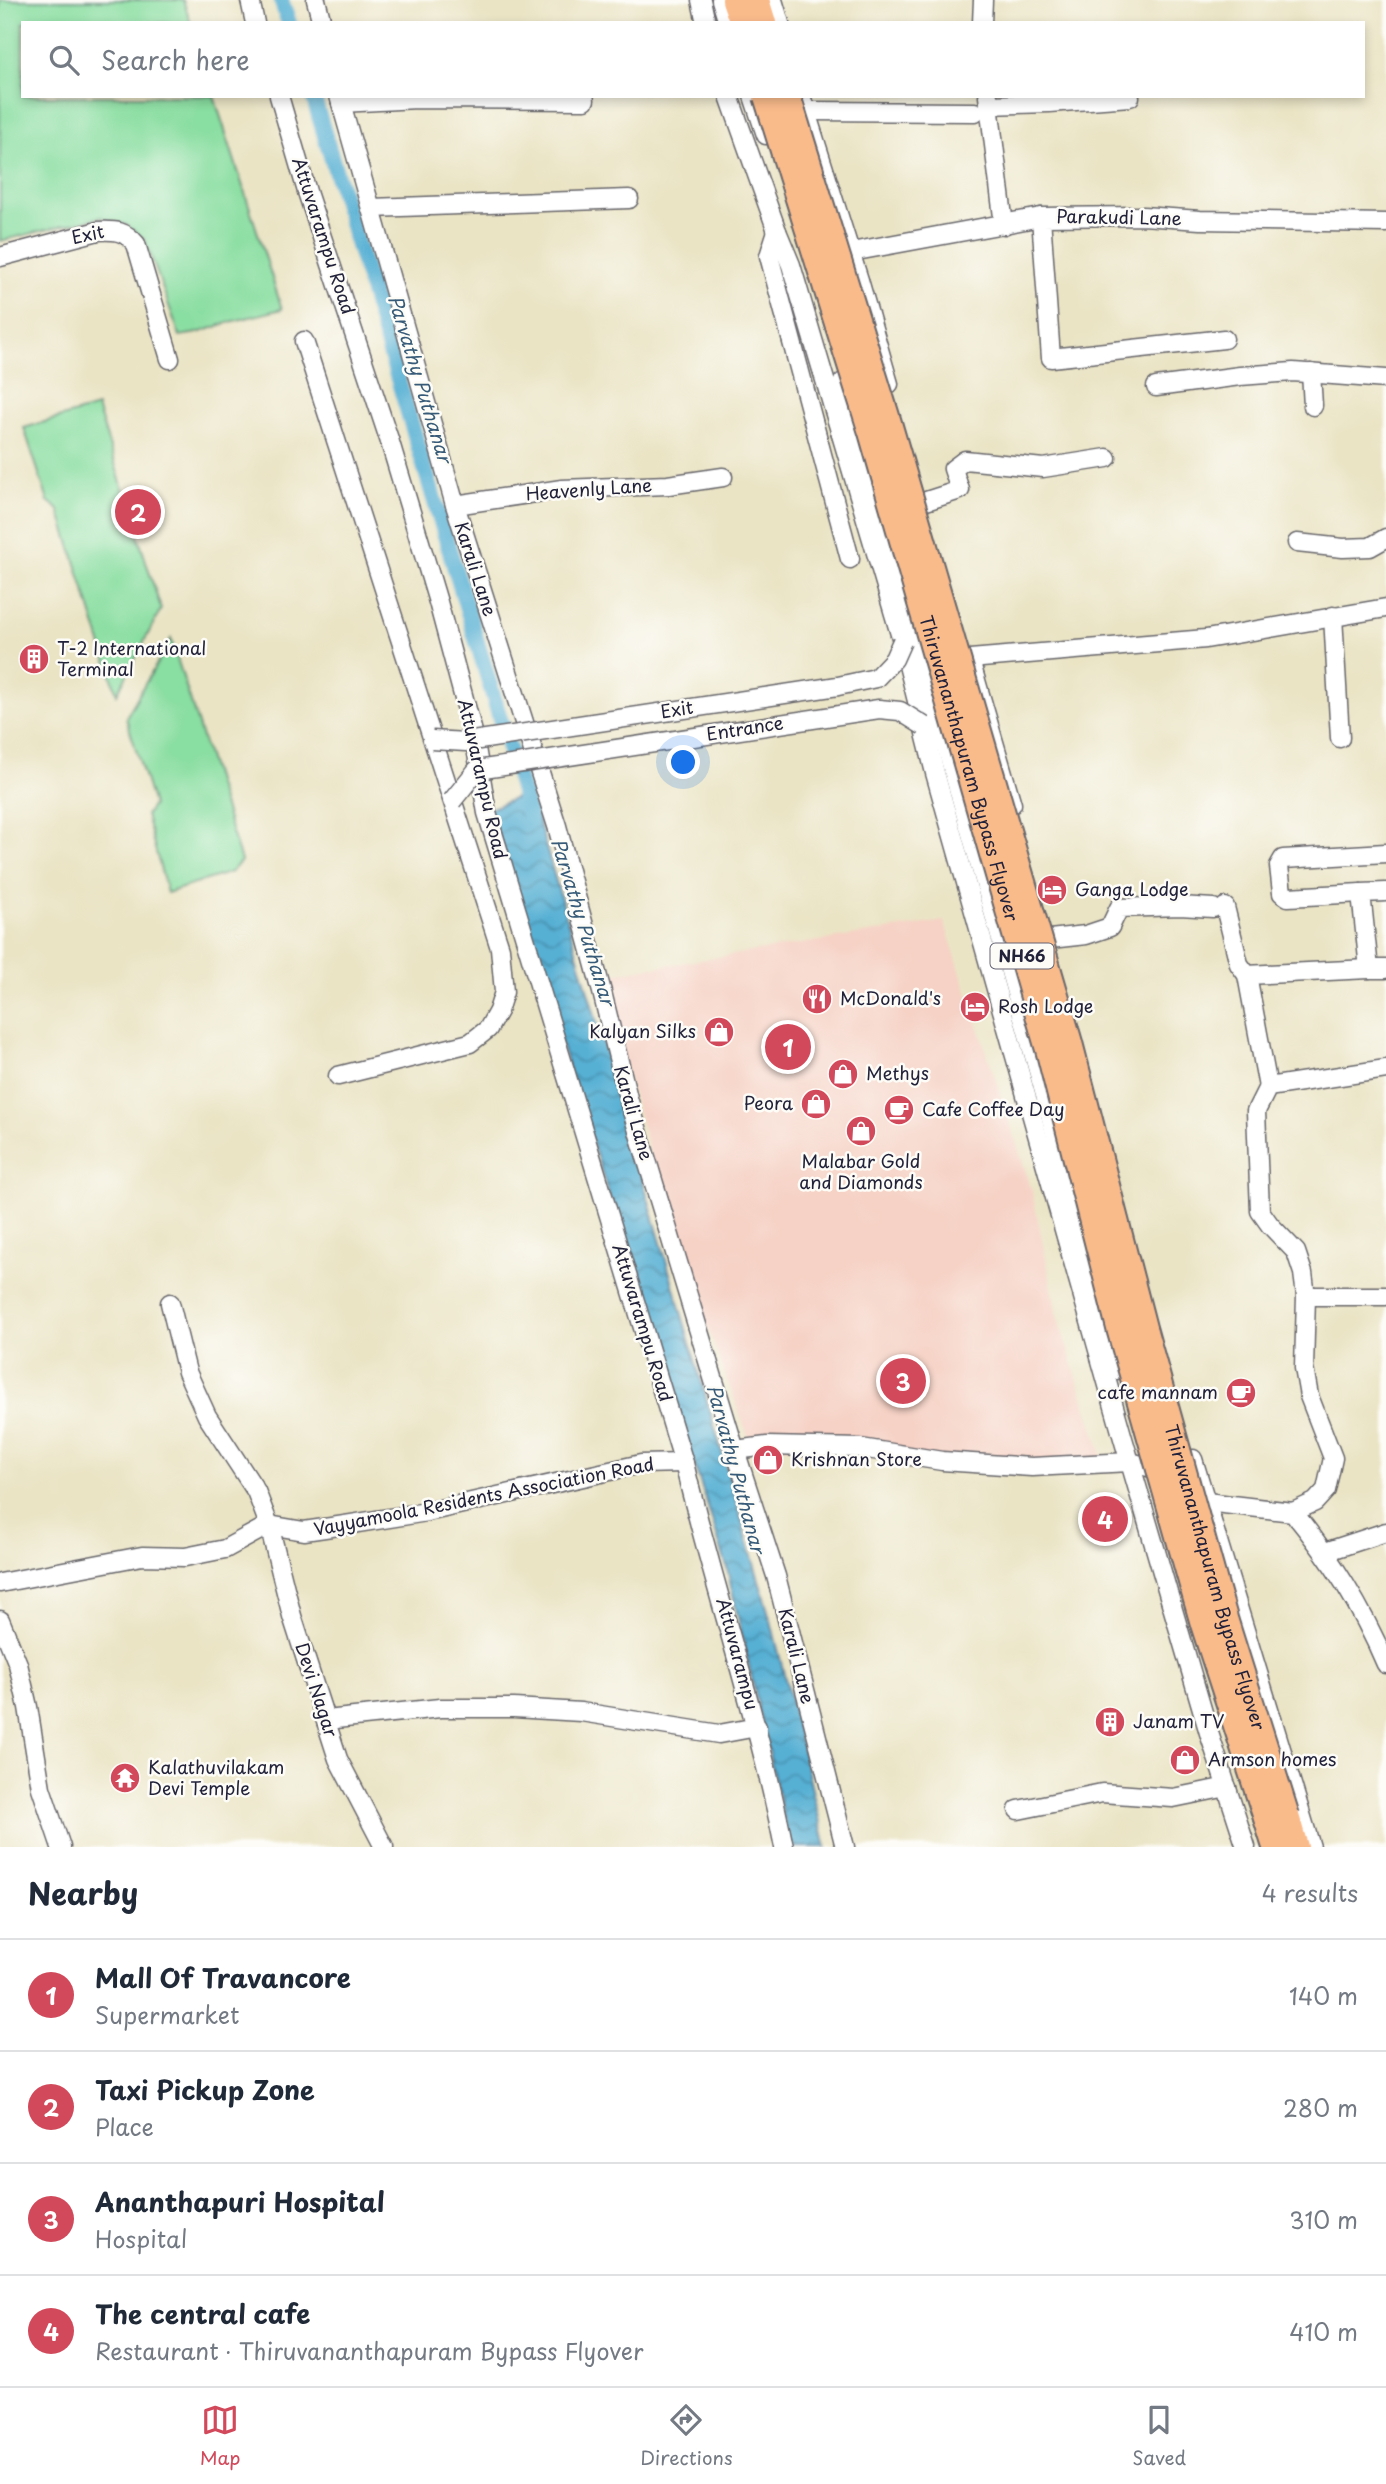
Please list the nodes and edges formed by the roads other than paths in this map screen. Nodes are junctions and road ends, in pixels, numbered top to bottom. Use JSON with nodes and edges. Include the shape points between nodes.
{"nodes":[{"id":1,"x":250,"y":0,"type":"edge"},
{"id":2,"x":316,"y":0,"type":"edge"},
{"id":3,"x":701,"y":0,"type":"edge"},
{"id":4,"x":720,"y":0,"type":"edge"},
{"id":5,"x":736,"y":0,"type":"edge"},
{"id":6,"x":755,"y":0,"type":"edge"},
{"id":7,"x":774,"y":0,"type":"edge"},
{"id":8,"x":983,"y":0,"type":"edge"},
{"id":9,"x":255,"y":21,"type":"edge"},
{"id":10,"x":321,"y":21,"type":"edge"},
{"id":11,"x":706,"y":21,"type":"edge"},
{"id":12,"x":727,"y":21,"type":"edge"},
{"id":13,"x":742,"y":21,"type":"edge"},
{"id":14,"x":762,"y":21,"type":"edge"},
{"id":15,"x":779,"y":21,"type":"edge"},
{"id":16,"x":982,"y":21,"type":"edge"},
{"id":17,"x":280,"y":98,"type":"edge"},
{"id":18,"x":730,"y":98,"type":"edge"},
{"id":19,"x":753,"y":98,"type":"edge"},
{"id":20,"x":768,"y":98,"type":"edge"},
{"id":21,"x":1109,"y":98,"type":"edge"},
{"id":22,"x":340,"y":100,"type":"edge"},
{"id":23,"x":585,"y":100,"type":"dead end"},
{"id":24,"x":798,"y":101,"type":"edge"},
{"id":25,"x":984,"y":104,"type":"edge"},
{"id":26,"x":629,"y":199,"type":"dead end"},
{"id":27,"x":371,"y":208,"type":"junction"},
{"id":28,"x":1041,"y":217,"type":"junction"},
{"id":29,"x":1386,"y":223,"type":"edge"},
{"id":30,"x":1004,"y":225,"type":"junction"},
{"id":31,"x":777,"y":231,"type":"junction"},
{"id":32,"x":851,"y":252,"type":"junction"},
{"id":33,"x":0,"y":257,"type":"edge"},
{"id":34,"x":1224,"y":339,"type":"dead end"},
{"id":35,"x":304,"y":341,"type":"dead end"},
{"id":36,"x":170,"y":359,"type":"dead end"},
{"id":37,"x":1311,"y":373,"type":"junction"},
{"id":38,"x":1386,"y":379,"type":"edge"},
{"id":39,"x":1156,"y":387,"type":"dead end"},
{"id":40,"x":1313,"y":406,"type":"dead end"},
{"id":41,"x":1107,"y":458,"type":"dead end"},
{"id":42,"x":723,"y":477,"type":"dead end"},
{"id":43,"x":923,"y":502,"type":"junction"},
{"id":44,"x":455,"y":505,"type":"junction"},
{"id":45,"x":1386,"y":538,"type":"edge"},
{"id":46,"x":1297,"y":543,"type":"dead end"},
{"id":47,"x":850,"y":559,"type":"dead end"},
{"id":48,"x":1386,"y":607,"type":"edge"},
{"id":49,"x":1333,"y":616,"type":"junction"},
{"id":50,"x":902,"y":641,"type":"junction"},
{"id":51,"x":970,"y":659,"type":"junction"},
{"id":52,"x":924,"y":726,"type":"junction"},
{"id":53,"x":1340,"y":738,"type":"dead end"},
{"id":54,"x":432,"y":740,"type":"junction"},
{"id":55,"x":452,"y":801,"type":"junction"},
{"id":56,"x":1386,"y":853,"type":"edge"},
{"id":57,"x":1386,"y":892,"type":"edge"},
{"id":58,"x":1361,"y":893,"type":"junction"},
{"id":59,"x":1050,"y":939,"type":"junction"},
{"id":60,"x":1378,"y":969,"type":"edge"},
{"id":61,"x":1247,"y":975,"type":"junction"},
{"id":62,"x":1386,"y":1069,"type":"edge"},
{"id":63,"x":338,"y":1076,"type":"dead end"},
{"id":64,"x":1268,"y":1087,"type":"junction"},
{"id":65,"x":1306,"y":1296,"type":"junction"},
{"id":66,"x":1386,"y":1296,"type":"edge"},
{"id":67,"x":170,"y":1303,"type":"dead end"},
{"id":68,"x":1112,"y":1399,"type":"junction"},
{"id":69,"x":1187,"y":1439,"type":"junction"},
{"id":70,"x":735,"y":1450,"type":"junction"},
{"id":71,"x":1130,"y":1462,"type":"junction"},
{"id":72,"x":684,"y":1463,"type":"junction"},
{"id":73,"x":1206,"y":1502,"type":"junction"},
{"id":74,"x":1293,"y":1512,"type":"junction"},
{"id":75,"x":1148,"y":1519,"type":"junction"},
{"id":76,"x":269,"y":1525,"type":"junction"},
{"id":77,"x":1386,"y":1532,"type":"edge"},
{"id":78,"x":1325,"y":1552,"type":"junction"},
{"id":79,"x":0,"y":1583,"type":"edge"},
{"id":80,"x":0,"y":1620,"type":"edge"},
{"id":81,"x":1386,"y":1664,"type":"edge"},
{"id":82,"x":326,"y":1720,"type":"junction"},
{"id":83,"x":757,"y":1727,"type":"junction"},
{"id":84,"x":1227,"y":1787,"type":"junction"},
{"id":85,"x":1018,"y":1810,"type":"dead end"},
{"id":86,"x":1276,"y":1817,"type":"junction"},
{"id":87,"x":61,"y":1847,"type":"edge"},
{"id":88,"x":384,"y":1847,"type":"edge"},
{"id":89,"x":784,"y":1847,"type":"edge"},
{"id":90,"x":845,"y":1847,"type":"edge"},
{"id":91,"x":1246,"y":1847,"type":"edge"},
{"id":92,"x":1276,"y":1847,"type":"edge"},
{"id":93,"x":1295,"y":1847,"type":"edge"},
{"id":94,"x":1311,"y":1847,"type":"edge"}],
"edges":[{"from":1,"to":9,"type":"street"},
{"from":2,"to":10,"type":"street"},
{"from":3,"to":11,"type":"street"},
{"from":4,"to":12,"type":"street"},
{"from":5,"to":13,"type":"highway"},
{"from":6,"to":14,"type":"highway"},
{"from":7,"to":15,"type":"street"},
{"from":8,"to":16,"type":"street"},
{"from":17,"to":72,"type":"street","name":"Attuvarampu Road","via":[[438,602],[474,736],[487,813]]},
{"from":18,"to":31,"type":"street"},
{"from":19,"to":68,"type":"street","via":[[802,234],[1045,1095],[1119,1383]]},
{"from":20,"to":86,"type":"highway","name":"Thiruvananthapuram Bypass Flyover","number":"NH66","bridge":true,"via":[[875,445],[1050,1053],[1121,1332],[1204,1624]]},
{"from":21,"to":25,"type":"street"},
{"from":22,"to":23,"type":"street"},
{"from":22,"to":27,"type":"street","name":"Karali Lane"},
{"from":24,"to":25,"type":"street"},
{"from":24,"to":32,"type":"street"},
{"from":24,"to":86,"type":"highway","name":"Thiruvananthapuram Bypass Flyover","number":"NH66","bridge":true,"via":[[1069,1043]]},
{"from":25,"to":30,"type":"street"},
{"from":26,"to":27,"type":"street"},
{"from":27,"to":44,"type":"street","name":"Karali Lane"},
{"from":28,"to":29,"type":"street","name":"Parakudi Lane"},
{"from":28,"to":30,"type":"street"},
{"from":28,"to":34,"type":"street","name":"Parakudi Lane","via":[[1051,358]]},
{"from":30,"to":32,"type":"street"},
{"from":31,"to":47,"type":"street","via":[[769,256]]},
{"from":31,"to":50,"type":"street"},
{"from":32,"to":43,"type":"street"},
{"from":33,"to":36,"type":"street","name":"Exit","via":[[99,231],[128,235],[136,244]]},
{"from":35,"to":54,"type":"street"},
{"from":37,"to":38,"type":"street"},
{"from":37,"to":39,"type":"street"},
{"from":37,"to":40,"type":"street"},
{"from":41,"to":43,"type":"street","via":[[1043,468],[965,460],[953,469],[960,490]]},
{"from":42,"to":44,"type":"street","name":"Heavenly Lane","via":[[668,485],[562,489]]},
{"from":43,"to":51,"type":"street"},
{"from":44,"to":70,"type":"street","name":"Karali Lane","via":[[557,826],[628,1098]]},
{"from":45,"to":46,"type":"street","via":[[1370,547]]},
{"from":48,"to":49,"type":"street"},
{"from":49,"to":51,"type":"street","via":[[1206,639]]},
{"from":49,"to":53,"type":"street"},
{"from":50,"to":52,"type":"street"},
{"from":50,"to":54,"type":"street","name":"Exit","bridge":true,"via":[[894,659],[876,678],[466,742]]},
{"from":51,"to":59,"type":"street"},
{"from":52,"to":55,"type":"street","name":"Entrance","bridge":true,"via":[[900,711],[879,709],[477,770]]},
{"from":52,"to":68,"type":"street"},
{"from":54,"to":55,"type":"street"},
{"from":55,"to":63,"type":"street","via":[[500,948],[504,992],[498,1011],[488,1029],[470,1043]]},
{"from":56,"to":58,"type":"street","via":[[1283,859],[1279,866],[1282,893],[1288,897]]},
{"from":57,"to":58,"type":"street"},
{"from":58,"to":60,"type":"street"},
{"from":59,"to":61,"type":"street","via":[[1110,927],[1119,908],[1219,907]]},
{"from":59,"to":69,"type":"street"},
{"from":60,"to":61,"type":"street"},
{"from":61,"to":64,"type":"street"},
{"from":62,"to":64,"type":"street"},
{"from":64,"to":65,"type":"street","via":[[1256,1111],[1260,1211],[1296,1252]]},
{"from":65,"to":66,"type":"street"},
{"from":65,"to":74,"type":"street","via":[[1304,1368],[1309,1396],[1333,1458],[1326,1490],[1315,1502]]},
{"from":67,"to":76,"type":"street","name":"Devi Nagar","via":[[187,1372],[207,1416],[256,1491]]},
{"from":68,"to":71,"type":"street"},
{"from":69,"to":71,"type":"street","via":[[1176,1460],[1166,1466],[1152,1468]]},
{"from":69,"to":73,"type":"street"},
{"from":70,"to":71,"type":"street","via":[[861,1448],[942,1461],[1032,1467]]},
{"from":70,"to":90,"type":"street","name":"Karali Lane","via":[[776,1576]]},
{"from":71,"to":75,"type":"street"},
{"from":72,"to":76,"type":"street","name":"Vayyamoola Residents Association Road","via":[[641,1464],[426,1512],[304,1531]]},
{"from":72,"to":83,"type":"street","name":"Attuvarampu"},
{"from":73,"to":74,"type":"street"},
{"from":73,"to":75,"type":"street","via":[[1193,1496],[1166,1501]]},
{"from":73,"to":94,"type":"street"},
{"from":74,"to":78,"type":"street"},
{"from":75,"to":84,"type":"street"},
{"from":76,"to":79,"type":"street","via":[[225,1549],[185,1557],[142,1556]]},
{"from":76,"to":82,"type":"street","name":"Devi Nagar"},
{"from":77,"to":78,"type":"street"},
{"from":78,"to":81,"type":"street","via":[[1370,1626]]},
{"from":80,"to":87,"type":"street","via":[[18,1664],[41,1788]]},
{"from":82,"to":83,"type":"street","via":[[440,1708],[514,1708],[581,1712],[719,1734]]},
{"from":82,"to":88,"type":"street","name":"Devi Nagar","via":[[338,1759]]},
{"from":83,"to":89,"type":"street","name":"Attuvarampu"},
{"from":84,"to":85,"type":"street","via":[[1173,1798],[1102,1793]]},
{"from":84,"to":91,"type":"street"},
{"from":86,"to":92,"type":"highway","name":"Thiruvananthapuram Bypass Flyover","number":"NH66"},
{"from":86,"to":93,"type":"highway","name":"Thiruvananthapuram Bypass Flyover","number":"NH66"}]}
